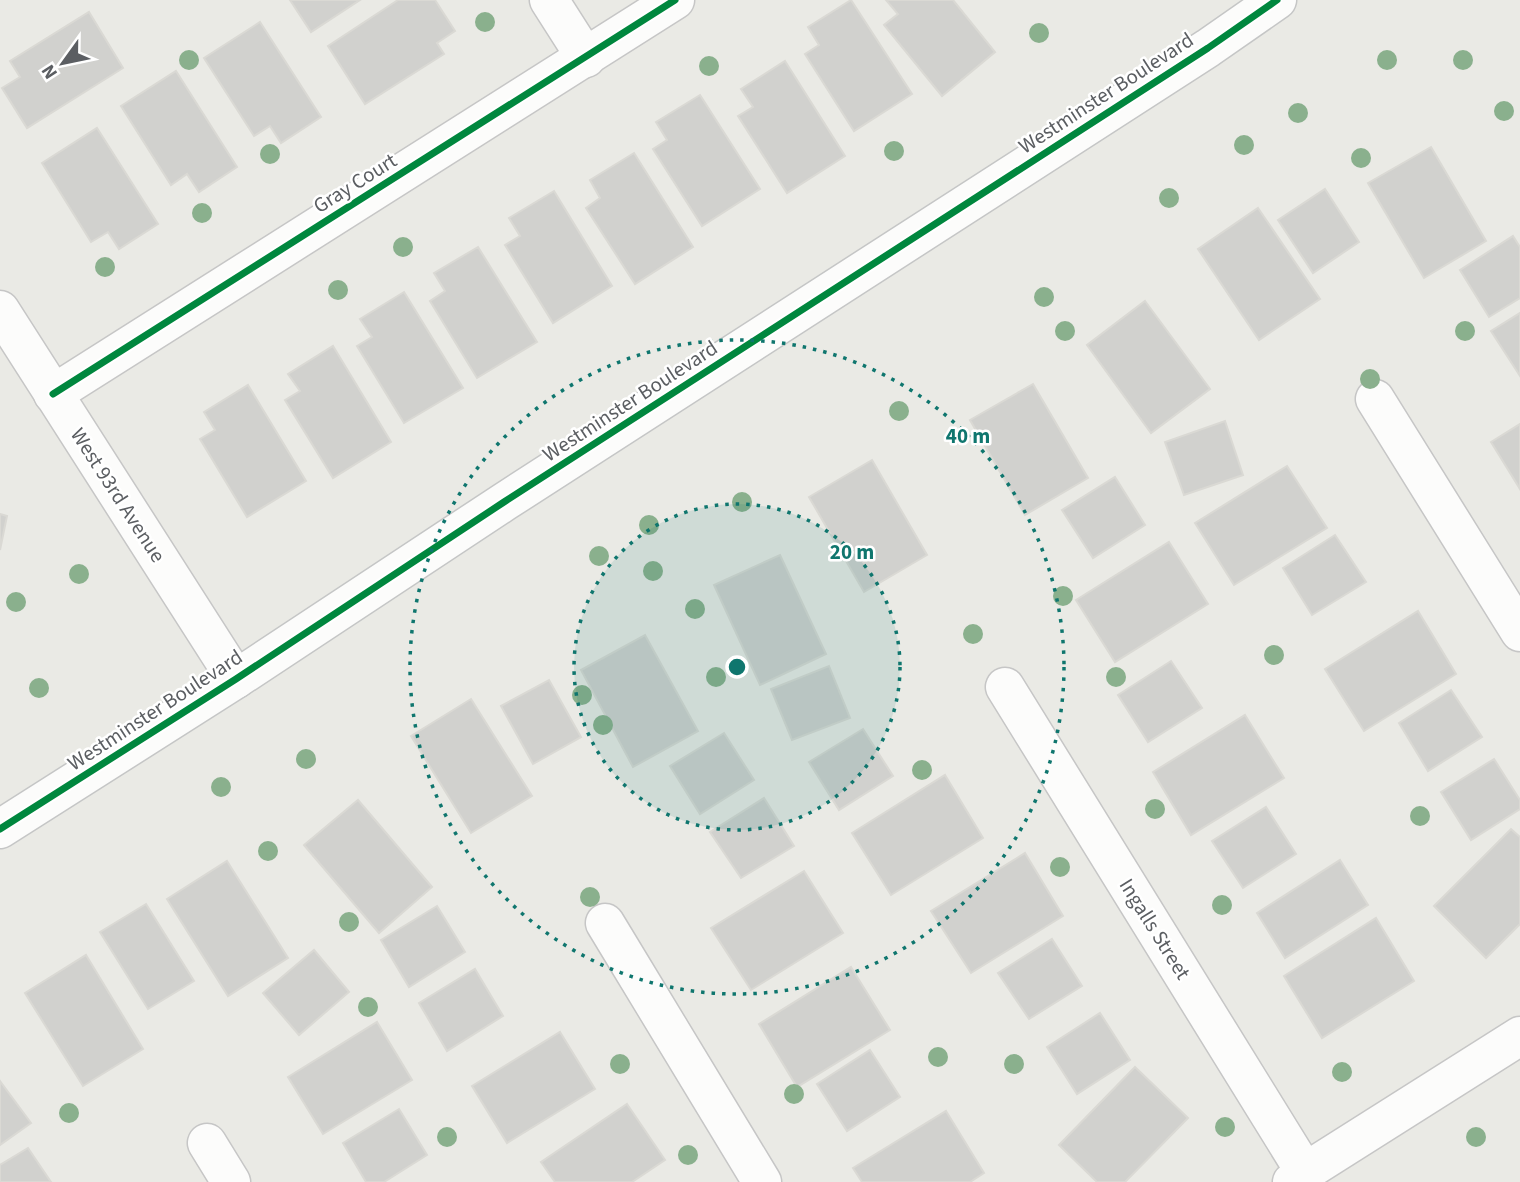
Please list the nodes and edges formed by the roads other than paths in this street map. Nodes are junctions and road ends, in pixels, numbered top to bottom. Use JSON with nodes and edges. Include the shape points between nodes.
{"nodes":[{"id":1,"x":549,"y":0,"type":"edge"},
{"id":2,"x":676,"y":0,"type":"edge"},
{"id":3,"x":1277,"y":0,"type":"edge"},
{"id":4,"x":586,"y":58,"type":"junction"},
{"id":5,"x":0,"y":310,"type":"edge"},
{"id":6,"x":54,"y":394,"type":"junction"},
{"id":7,"x":1374,"y":398,"type":"dead end"},
{"id":8,"x":1520,"y":632,"type":"edge"},
{"id":9,"x":236,"y":679,"type":"junction"},
{"id":10,"x":1005,"y":687,"type":"dead end"},
{"id":11,"x":0,"y":829,"type":"edge"},
{"id":12,"x":605,"y":923,"type":"dead end"},
{"id":13,"x":1520,"y":1036,"type":"edge"},
{"id":14,"x":207,"y":1143,"type":"dead end"},
{"id":15,"x":1299,"y":1177,"type":"edge"},
{"id":16,"x":231,"y":1182,"type":"edge"},
{"id":17,"x":762,"y":1182,"type":"edge"}],
"edges":[{"from":1,"to":4,"type":"street"},
{"from":2,"to":4,"type":"street","name":"Gray Court"},
{"from":3,"to":9,"type":"street","name":"Westminster Boulevard"},
{"from":4,"to":6,"type":"street","name":"Gray Court"},
{"from":5,"to":6,"type":"street","name":"West 93rd Avenue"},
{"from":6,"to":9,"type":"street","name":"West 93rd Avenue"},
{"from":7,"to":8,"type":"street"},
{"from":9,"to":11,"type":"street","name":"Westminster Boulevard"},
{"from":10,"to":15,"type":"street","name":"Ingalls Street"},
{"from":12,"to":17,"type":"street"},
{"from":13,"to":15,"type":"street","name":"Ingalls Street"},
{"from":14,"to":16,"type":"street"}]}
